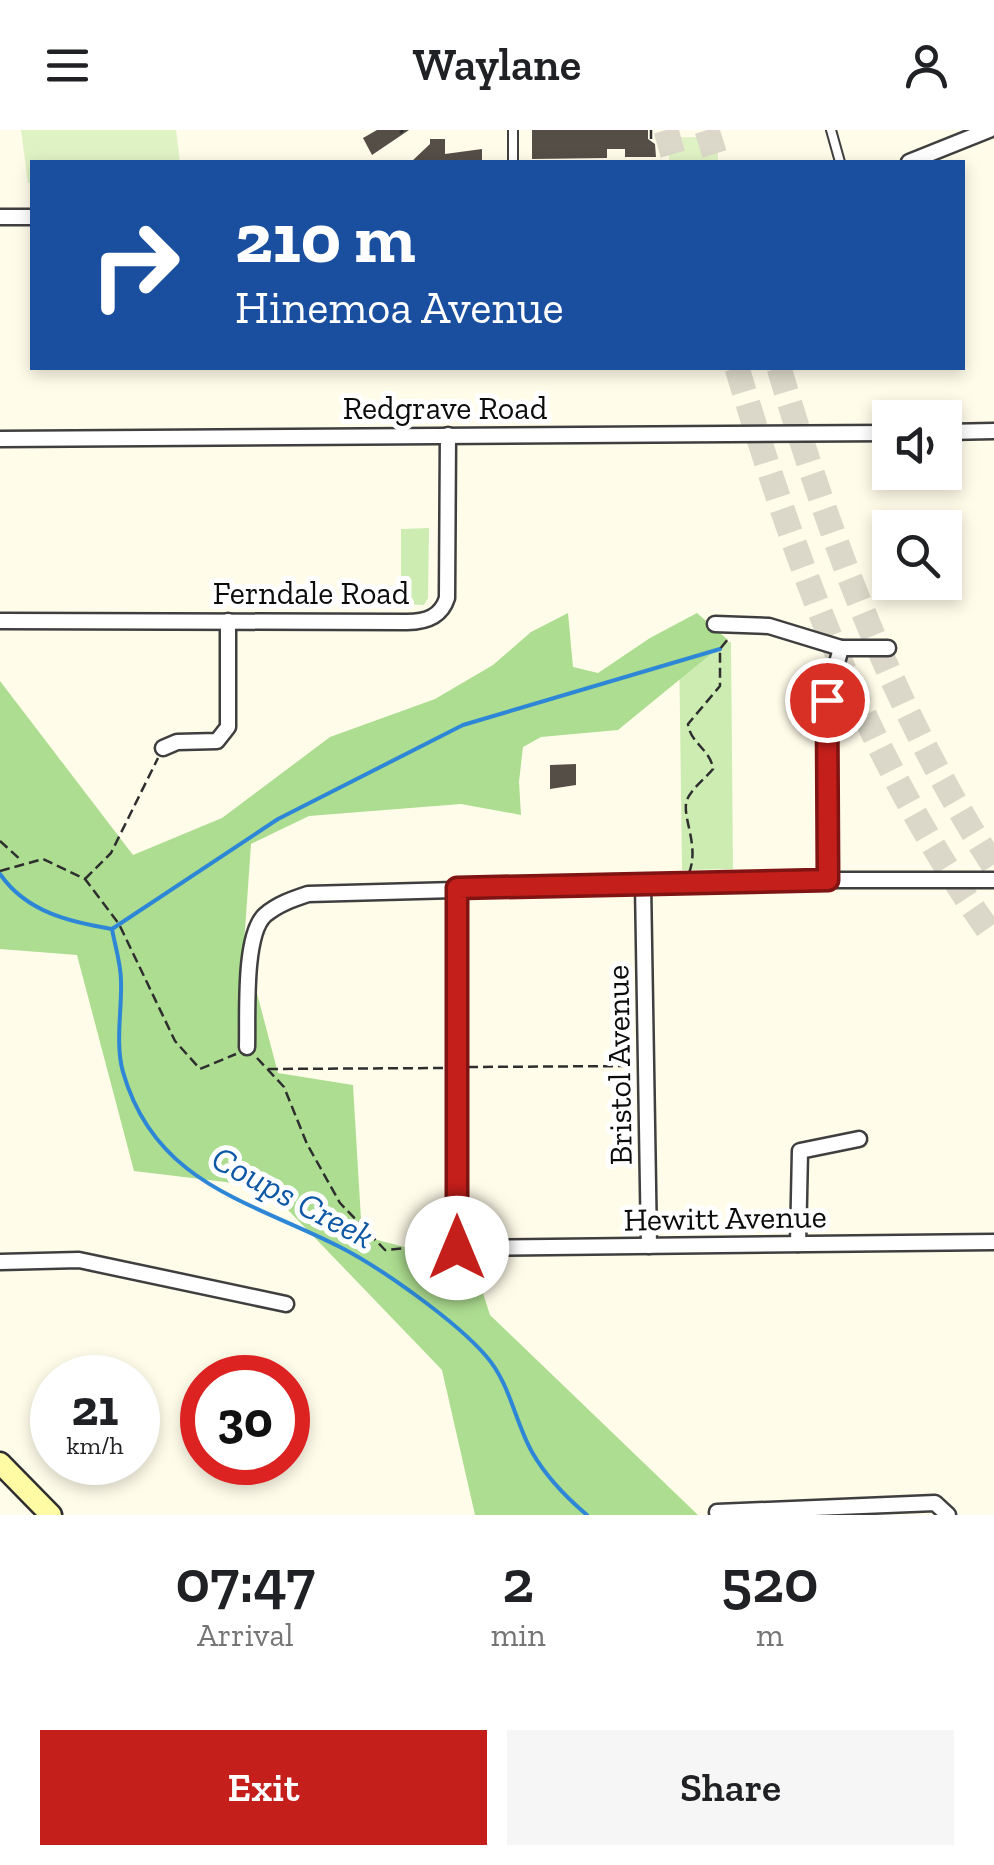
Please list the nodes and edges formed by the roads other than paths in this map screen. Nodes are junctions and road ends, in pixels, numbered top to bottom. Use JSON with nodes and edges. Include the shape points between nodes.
{"nodes":[{"id":1,"x":513,"y":130,"type":"edge"},
{"id":2,"x":831,"y":130,"type":"edge"},
{"id":3,"x":989,"y":130,"type":"edge"},
{"id":4,"x":513,"y":160,"type":"edge"},
{"id":5,"x":839,"y":160,"type":"edge"},
{"id":6,"x":914,"y":160,"type":"edge"},
{"id":7,"x":0,"y":217,"type":"edge"},
{"id":8,"x":30,"y":217,"type":"edge"},
{"id":9,"x":994,"y":431,"type":"edge"},
{"id":10,"x":872,"y":432,"type":"edge"},
{"id":11,"x":962,"y":432,"type":"edge"},
{"id":12,"x":448,"y":435,"type":"junction"},
{"id":13,"x":0,"y":439,"type":"edge"},
{"id":14,"x":0,"y":620,"type":"edge"},
{"id":15,"x":228,"y":621,"type":"junction"},
{"id":16,"x":715,"y":624,"type":"dead end"},
{"id":17,"x":841,"y":648,"type":"junction"},
{"id":18,"x":888,"y":648,"type":"dead end"},
{"id":19,"x":163,"y":748,"type":"road end"},
{"id":20,"x":828,"y":880,"type":"junction"},
{"id":21,"x":994,"y":880,"type":"edge"},
{"id":22,"x":643,"y":884,"type":"junction"},
{"id":23,"x":457,"y":888,"type":"junction"},
{"id":24,"x":247,"y":1047,"type":"road end"},
{"id":25,"x":859,"y":1139,"type":"dead end"},
{"id":26,"x":994,"y":1242,"type":"edge"},
{"id":27,"x":798,"y":1244,"type":"junction"},
{"id":28,"x":649,"y":1246,"type":"junction"},
{"id":29,"x":1,"y":1258,"type":"edge"},
{"id":30,"x":286,"y":1304,"type":"dead end"},
{"id":31,"x":0,"y":1463,"type":"edge"},
{"id":32,"x":716,"y":1512,"type":"dead end"},
{"id":33,"x":51,"y":1515,"type":"edge"},
{"id":34,"x":948,"y":1515,"type":"edge"}],
"edges":[{"from":1,"to":4,"type":"lane"},
{"from":2,"to":5,"type":"lane"},
{"from":3,"to":6,"type":"street"},
{"from":7,"to":8,"type":"street"},
{"from":9,"to":11,"type":"street"},
{"from":10,"to":12,"type":"street","name":"Redgrave Road"},
{"from":12,"to":13,"type":"street","name":"Redgrave Road"},
{"from":12,"to":15,"type":"street","name":"Ferndale Road","via":[[448,586],[438,614],[419,622]]},
{"from":14,"to":15,"type":"street","name":"Ferndale Road"},
{"from":15,"to":19,"type":"street","via":[[228,727],[217,740]]},
{"from":16,"to":17,"type":"street","via":[[769,626]]},
{"from":17,"to":18,"type":"street"},
{"from":17,"to":20,"type":"street","via":[[827,700]]},
{"from":20,"to":21,"type":"street"},
{"from":20,"to":22,"type":"street"},
{"from":22,"to":23,"type":"street"},
{"from":22,"to":28,"type":"street","name":"Bristol Avenue"},
{"from":23,"to":24,"type":"street","via":[[308,894],[261,918],[248,957]]},
{"from":23,"to":28,"type":"street","name":"Hewitt Avenue","via":[[457,1248]]},
{"from":25,"to":27,"type":"street","via":[[800,1151]]},
{"from":26,"to":27,"type":"street","name":"Hewitt Avenue"},
{"from":27,"to":28,"type":"street","name":"Hewitt Avenue"},
{"from":29,"to":30,"type":"street","via":[[79,1260]]},
{"from":31,"to":33,"type":"main road"},
{"from":32,"to":34,"type":"street","via":[[935,1504]]}]}
